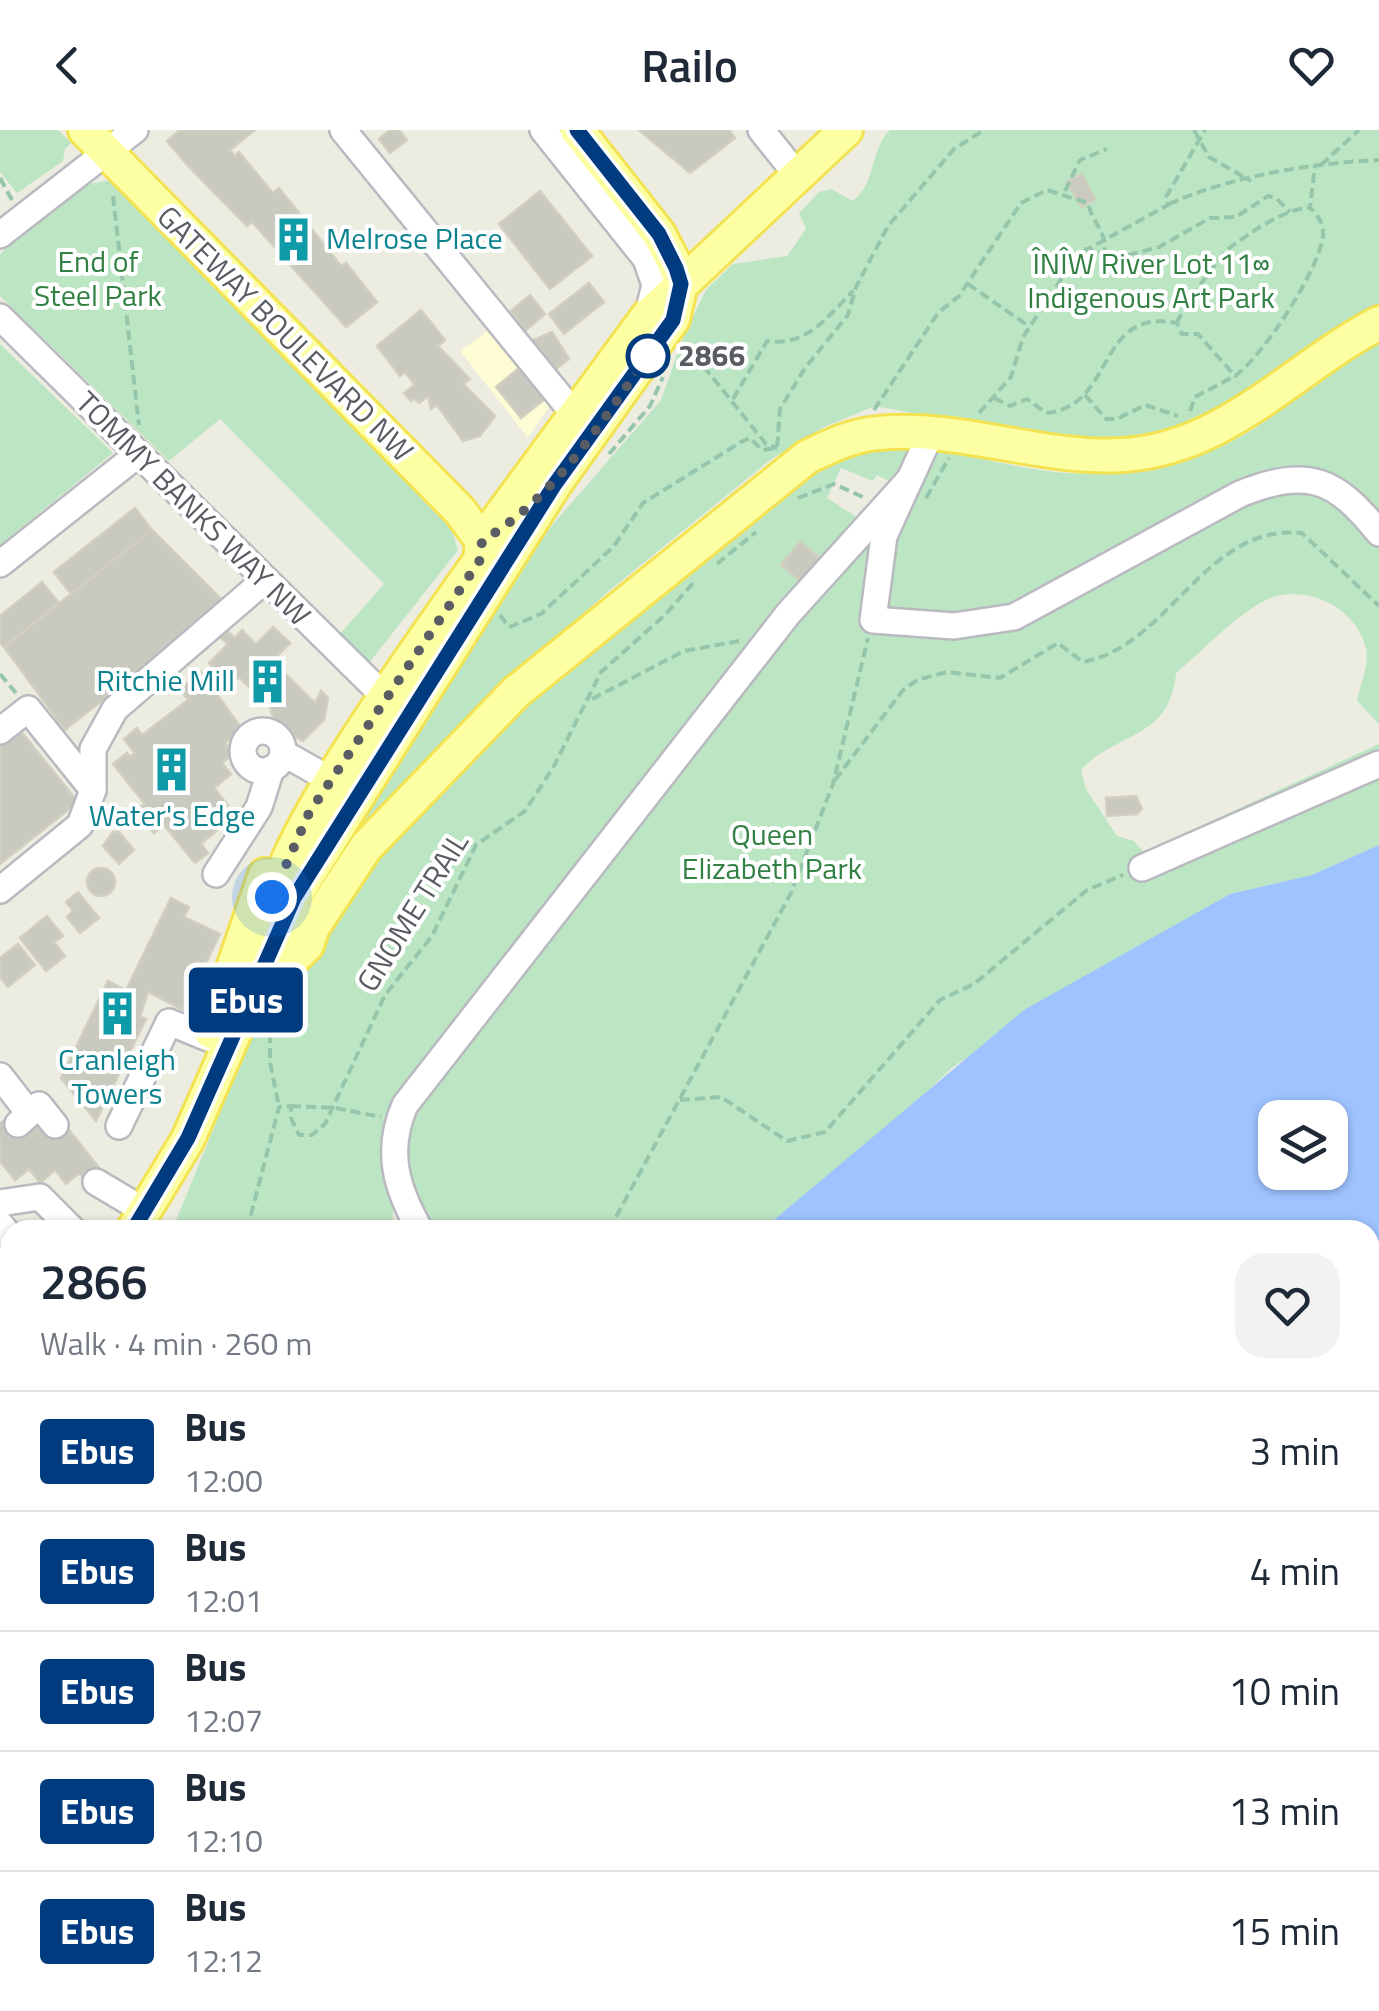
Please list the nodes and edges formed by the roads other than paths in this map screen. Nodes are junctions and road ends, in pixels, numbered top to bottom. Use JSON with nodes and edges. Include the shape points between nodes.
{"nodes":[{"id":1,"x":135,"y":130,"type":"edge"},
{"id":2,"x":343,"y":130,"type":"edge"},
{"id":3,"x":543,"y":130,"type":"edge"},
{"id":4,"x":577,"y":130,"type":"edge"},
{"id":5,"x":761,"y":130,"type":"edge"},
{"id":6,"x":846,"y":130,"type":"edge"},
{"id":7,"x":96,"y":141,"type":"edge"},
{"id":8,"x":798,"y":176,"type":"junction"},
{"id":9,"x":659,"y":234,"type":"junction"},
{"id":10,"x":0,"y":235,"type":"edge"},
{"id":11,"x":727,"y":245,"type":"junction"},
{"id":12,"x":681,"y":284,"type":"junction"},
{"id":13,"x":647,"y":317,"type":"junction"},
{"id":14,"x":0,"y":318,"type":"edge"},
{"id":15,"x":1379,"y":323,"type":"edge"},
{"id":16,"x":575,"y":415,"type":"junction"},
{"id":17,"x":930,"y":435,"type":"junction"},
{"id":18,"x":136,"y":455,"type":"junction"},
{"id":19,"x":910,"y":478,"type":"junction"},
{"id":20,"x":555,"y":484,"type":"junction"},
{"id":21,"x":1379,"y":533,"type":"edge"},
{"id":22,"x":482,"y":541,"type":"junction"},
{"id":23,"x":0,"y":564,"type":"edge"},
{"id":24,"x":265,"y":580,"type":"junction"},
{"id":25,"x":387,"y":699,"type":"junction"},
{"id":26,"x":0,"y":731,"type":"edge"},
{"id":27,"x":1379,"y":764,"type":"edge"},
{"id":28,"x":331,"y":780,"type":"junction"},
{"id":29,"x":94,"y":790,"type":"junction"},
{"id":30,"x":309,"y":813,"type":"junction"},
{"id":31,"x":1142,"y":868,"type":"road end"},
{"id":32,"x":216,"y":874,"type":"dead end"},
{"id":33,"x":0,"y":890,"type":"edge"},
{"id":34,"x":278,"y":924,"type":"junction"},
{"id":35,"x":313,"y":926,"type":"junction"},
{"id":36,"x":256,"y":1010,"type":"junction"},
{"id":37,"x":208,"y":1038,"type":"junction"},
{"id":38,"x":0,"y":1076,"type":"edge"},
{"id":39,"x":55,"y":1125,"type":"dead end"},
{"id":40,"x":119,"y":1126,"type":"dead end"},
{"id":41,"x":96,"y":1182,"type":"dead end"},
{"id":42,"x":0,"y":1203,"type":"edge"},
{"id":43,"x":142,"y":1213,"type":"edge"},
{"id":44,"x":63,"y":1220,"type":"edge"},
{"id":45,"x":415,"y":1220,"type":"edge"}],
"edges":[{"from":1,"to":7,"type":"street"},
{"from":2,"to":16,"type":"street"},
{"from":3,"to":13,"type":"street","via":[[646,259],[655,284]]},
{"from":4,"to":9,"type":"main road"},
{"from":5,"to":8,"type":"street"},
{"from":6,"to":8,"type":"main road"},
{"from":7,"to":10,"type":"street"},
{"from":7,"to":22,"type":"main road","name":"GATEWAY BOULEVARD NW","via":[[460,511]]},
{"from":8,"to":11,"type":"main road"},
{"from":9,"to":11,"type":"main road","via":[[697,248]]},
{"from":9,"to":12,"type":"main road"},
{"from":11,"to":12,"type":"main road"},
{"from":12,"to":13,"type":"main road"},
{"from":12,"to":20,"type":"main road","via":[[673,320]]},
{"from":13,"to":16,"type":"main road"},
{"from":14,"to":18,"type":"street","name":"TOMMY BANKS WAY NW"},
{"from":15,"to":17,"type":"main road","via":[[1240,417],[1168,447],[1067,454]]},
{"from":16,"to":22,"type":"main road"},
{"from":17,"to":19,"type":"street"},
{"from":17,"to":35,"type":"main road","via":[[881,432],[845,439],[807,458],[574,642],[516,692],[366,847]]},
{"from":18,"to":23,"type":"street"},
{"from":18,"to":24,"type":"street","name":"TOMMY BANKS WAY NW"},
{"from":19,"to":21,"type":"street","via":[[884,536],[872,620],[954,626],[1014,617],[1240,494],[1278,481],[1334,487]]},
{"from":19,"to":45,"type":"street","via":[[770,636],[404,1105],[392,1172]]},
{"from":20,"to":22,"type":"main road"},
{"from":20,"to":34,"type":"main road"},
{"from":22,"to":25,"type":"main road","via":[[480,560]]},
{"from":24,"to":25,"type":"street","name":"TOMMY BANKS WAY NW"},
{"from":24,"to":29,"type":"street","via":[[115,708],[93,749]]},
{"from":25,"to":28,"type":"main road"},
{"from":26,"to":29,"type":"street","via":[[28,709]]},
{"from":27,"to":31,"type":"street"},
{"from":28,"to":30,"type":"main road"},
{"from":28,"to":32,"type":"street","via":[[277,761],[259,807]]},
{"from":29,"to":33,"type":"street","via":[[80,825]]},
{"from":30,"to":34,"type":"main road","via":[[272,897]]},
{"from":30,"to":37,"type":"main road","via":[[271,857]]},
{"from":34,"to":35,"type":"main road","via":[[296,932]]},
{"from":34,"to":36,"type":"main road"},
{"from":35,"to":36,"type":"main road"},
{"from":36,"to":43,"type":"main road"},
{"from":37,"to":40,"type":"street","via":[[170,1022]]},
{"from":37,"to":43,"type":"main road"},
{"from":38,"to":39,"type":"street","via":[[23,1119],[39,1104]]},
{"from":41,"to":43,"type":"street"},
{"from":42,"to":44,"type":"street","via":[[40,1196]]}]}
